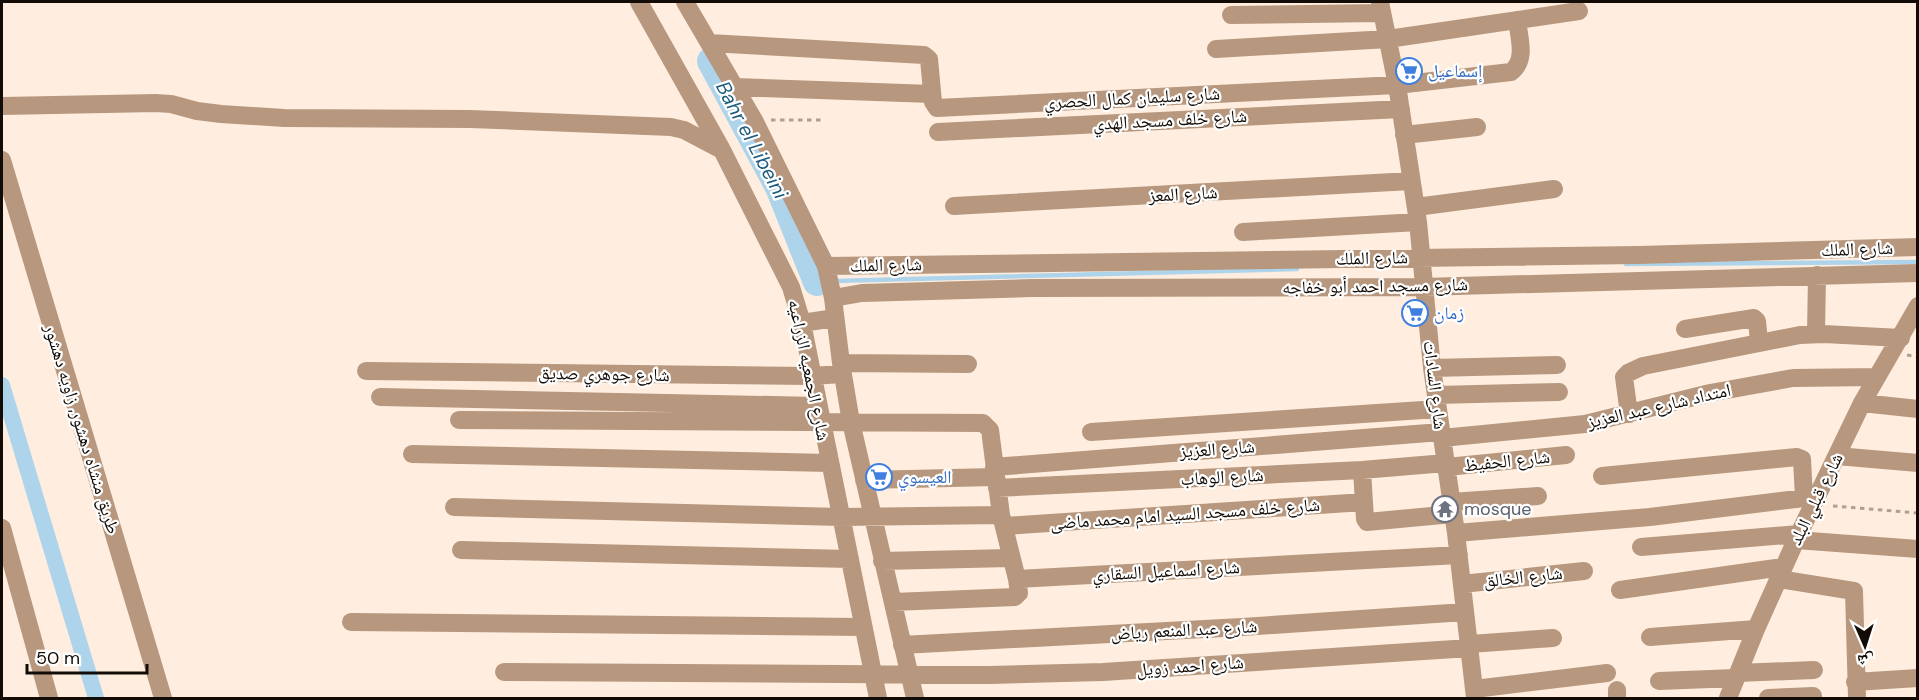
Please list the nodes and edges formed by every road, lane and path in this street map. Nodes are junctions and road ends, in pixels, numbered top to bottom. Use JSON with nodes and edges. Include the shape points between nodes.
{"nodes":[{"id":1,"x":639,"y":2,"type":"edge"},
{"id":2,"x":685,"y":2,"type":"edge"},
{"id":3,"x":1381,"y":7,"type":"edge"},
{"id":4,"x":1579,"y":11,"type":"dead end"},
{"id":5,"x":1231,"y":15,"type":"dead end"},
{"id":6,"x":1517,"y":20,"type":"junction"},
{"id":7,"x":1388,"y":39,"type":"junction"},
{"id":8,"x":709,"y":43,"type":"junction"},
{"id":9,"x":1216,"y":50,"type":"dead end"},
{"id":10,"x":1397,"y":85,"type":"junction"},
{"id":11,"x":735,"y":87,"type":"junction"},
{"id":12,"x":932,"y":94,"type":"junction"},
{"id":13,"x":2,"y":106,"type":"edge"},
{"id":14,"x":1401,"y":109,"type":"junction"},
{"id":15,"x":754,"y":120,"type":"junction"},
{"id":16,"x":824,"y":120,"type":"dead end"},
{"id":17,"x":1477,"y":127,"type":"dead end"},
{"id":18,"x":938,"y":132,"type":"dead end"},
{"id":19,"x":1404,"y":135,"type":"junction"},
{"id":20,"x":722,"y":150,"type":"junction"},
{"id":21,"x":2,"y":160,"type":"edge"},
{"id":22,"x":1411,"y":181,"type":"junction"},
{"id":23,"x":1554,"y":189,"type":"dead end"},
{"id":24,"x":954,"y":206,"type":"dead end"},
{"id":25,"x":1417,"y":214,"type":"junction"},
{"id":26,"x":1243,"y":232,"type":"dead end"},
{"id":27,"x":1917,"y":247,"type":"edge"},
{"id":28,"x":1423,"y":260,"type":"junction"},
{"id":29,"x":826,"y":266,"type":"junction"},
{"id":30,"x":1917,"y":273,"type":"edge"},
{"id":31,"x":1817,"y":275,"type":"junction"},
{"id":32,"x":1423,"y":284,"type":"junction"},
{"id":33,"x":833,"y":298,"type":"junction"},
{"id":34,"x":1917,"y":306,"type":"edge"},
{"id":35,"x":835,"y":318,"type":"junction"},
{"id":36,"x":802,"y":323,"type":"junction"},
{"id":37,"x":1685,"y":329,"type":"dead end"},
{"id":38,"x":1816,"y":334,"type":"junction"},
{"id":39,"x":1901,"y":338,"type":"junction"},
{"id":40,"x":1759,"y":342,"type":"junction"},
{"id":41,"x":968,"y":364,"type":"dead end"},
{"id":42,"x":1557,"y":365,"type":"dead end"},
{"id":43,"x":842,"y":368,"type":"junction"},
{"id":44,"x":1432,"y":368,"type":"junction"},
{"id":45,"x":366,"y":371,"type":"dead end"},
{"id":46,"x":811,"y":376,"type":"junction"},
{"id":47,"x":1877,"y":377,"type":"junction"},
{"id":48,"x":1559,"y":392,"type":"dead end"},
{"id":49,"x":380,"y":397,"type":"dead end"},
{"id":50,"x":1437,"y":402,"type":"junction"},
{"id":51,"x":1862,"y":403,"type":"junction"},
{"id":52,"x":1917,"y":409,"type":"edge"},
{"id":53,"x":819,"y":414,"type":"junction"},
{"id":54,"x":1629,"y":414,"type":"junction"},
{"id":55,"x":459,"y":420,"type":"dead end"},
{"id":56,"x":851,"y":422,"type":"junction"},
{"id":57,"x":1091,"y":432,"type":"dead end"},
{"id":58,"x":1441,"y":435,"type":"junction"},
{"id":59,"x":412,"y":454,"type":"dead end"},
{"id":60,"x":1566,"y":455,"type":"dead end"},
{"id":61,"x":1837,"y":456,"type":"junction"},
{"id":62,"x":1917,"y":463,"type":"edge"},
{"id":63,"x":829,"y":464,"type":"junction"},
{"id":64,"x":1446,"y":465,"type":"junction"},
{"id":65,"x":1362,"y":470,"type":"junction"},
{"id":66,"x":996,"y":477,"type":"junction"},
{"id":67,"x":1602,"y":477,"type":"dead end"},
{"id":68,"x":864,"y":480,"type":"junction"},
{"id":69,"x":1538,"y":496,"type":"dead end"},
{"id":70,"x":1812,"y":500,"type":"junction"},
{"id":71,"x":1364,"y":501,"type":"junction"},
{"id":72,"x":454,"y":507,"type":"dead end"},
{"id":73,"x":1452,"y":508,"type":"junction"},
{"id":74,"x":1917,"y":513,"type":"edge"},
{"id":75,"x":841,"y":517,"type":"junction"},
{"id":76,"x":872,"y":517,"type":"junction"},
{"id":77,"x":1003,"y":521,"type":"junction"},
{"id":78,"x":2,"y":528,"type":"edge"},
{"id":79,"x":1456,"y":533,"type":"junction"},
{"id":80,"x":1797,"y":537,"type":"junction"},
{"id":81,"x":1641,"y":547,"type":"dead end"},
{"id":82,"x":1917,"y":549,"type":"edge"},
{"id":83,"x":461,"y":550,"type":"dead end"},
{"id":84,"x":1458,"y":555,"type":"junction"},
{"id":85,"x":1010,"y":558,"type":"junction"},
{"id":86,"x":850,"y":559,"type":"junction"},
{"id":87,"x":882,"y":561,"type":"junction"},
{"id":88,"x":1584,"y":571,"type":"dead end"},
{"id":89,"x":1781,"y":573,"type":"junction"},
{"id":90,"x":1017,"y":579,"type":"junction"},
{"id":91,"x":1462,"y":584,"type":"junction"},
{"id":92,"x":1620,"y":590,"type":"dead end"},
{"id":93,"x":893,"y":602,"type":"junction"},
{"id":94,"x":1466,"y":612,"type":"junction"},
{"id":95,"x":351,"y":622,"type":"dead end"},
{"id":96,"x":863,"y":627,"type":"junction"},
{"id":97,"x":1756,"y":629,"type":"junction"},
{"id":98,"x":1650,"y":637,"type":"dead end"},
{"id":99,"x":1554,"y":638,"type":"dead end"},
{"id":100,"x":902,"y":645,"type":"junction"},
{"id":101,"x":1470,"y":646,"type":"junction"},
{"id":102,"x":1814,"y":670,"type":"dead end"},
{"id":103,"x":504,"y":672,"type":"dead end"},
{"id":104,"x":909,"y":673,"type":"junction"},
{"id":105,"x":1607,"y":673,"type":"dead end"},
{"id":106,"x":873,"y":676,"type":"junction"},
{"id":107,"x":1737,"y":676,"type":"junction"},
{"id":108,"x":1917,"y":678,"type":"edge"},
{"id":109,"x":1659,"y":681,"type":"dead end"},
{"id":110,"x":1856,"y":690,"type":"edge"},
{"id":111,"x":1475,"y":694,"type":"edge"},
{"id":112,"x":1814,"y":696,"type":"dead end"},
{"id":113,"x":49,"y":699,"type":"edge"},
{"id":114,"x":163,"y":699,"type":"edge"},
{"id":115,"x":878,"y":699,"type":"edge"},
{"id":116,"x":915,"y":699,"type":"edge"},
{"id":117,"x":1728,"y":699,"type":"edge"},
{"id":118,"x":1768,"y":699,"type":"edge"}],
"edges":[{"from":1,"to":20,"type":"street","name":"شارع الجمعيه الزراعيه"},
{"from":2,"to":8,"type":"street","name":"شارع الجمعيه الزراعيه"},
{"from":3,"to":5,"type":"street"},
{"from":3,"to":7,"type":"street","name":"شارع السادات"},
{"from":4,"to":6,"type":"street"},
{"from":6,"to":7,"type":"street"},
{"from":6,"to":10,"type":"street","via":[[1521,58],[1511,72]]},
{"from":7,"to":9,"type":"street"},
{"from":7,"to":10,"type":"street","name":"شارع السادات"},
{"from":8,"to":11,"type":"street","name":"شارع الجمعيه الزراعيه"},
{"from":8,"to":12,"type":"street","via":[[928,57]]},
{"from":10,"to":12,"type":"street","name":"شارع سليمان كمال الحصري","via":[[937,108]]},
{"from":10,"to":14,"type":"street","name":"شارع السادات"},
{"from":11,"to":12,"type":"street"},
{"from":11,"to":15,"type":"street","name":"شارع الجمعيه الزراعيه"},
{"from":13,"to":20,"type":"street","via":[[156,103],[221,114],[284,118],[470,119],[671,127]]},
{"from":14,"to":18,"type":"street","name":"شارع خلف مسجد الهدي"},
{"from":14,"to":19,"type":"street","name":"شارع السادات"},
{"from":15,"to":16,"type":"path"},
{"from":15,"to":29,"type":"street","name":"شارع الجمعيه الزراعيه"},
{"from":17,"to":19,"type":"street"},
{"from":19,"to":22,"type":"street","name":"شارع السادات"},
{"from":20,"to":36,"type":"street","name":"شارع الجمعيه الزراعيه","via":[[791,287]]},
{"from":21,"to":114,"type":"street","name":"طريق منشاه دهشور, زاويه دهشور"},
{"from":22,"to":24,"type":"street","name":"شارع المعز"},
{"from":22,"to":25,"type":"street","name":"شارع السادات"},
{"from":23,"to":25,"type":"street"},
{"from":25,"to":26,"type":"street"},
{"from":25,"to":28,"type":"street","name":"شارع السادات"},
{"from":27,"to":28,"type":"street","name":"شارع الملك"},
{"from":28,"to":29,"type":"street","name":"شارع الملك"},
{"from":28,"to":32,"type":"street","name":"شارع السادات"},
{"from":29,"to":33,"type":"street","name":"شارع الجمعيه الزراعيه"},
{"from":30,"to":31,"type":"street","name":"شارع مسجد احمد أبو خفاجه"},
{"from":31,"to":32,"type":"street","name":"شارع مسجد احمد أبو خفاجه"},
{"from":31,"to":38,"type":"street"},
{"from":32,"to":33,"type":"street","name":"شارع مسجد احمد أبو خفاجه","via":[[1032,288],[862,293]]},
{"from":32,"to":44,"type":"street","name":"شارع السادات"},
{"from":33,"to":35,"type":"street","name":"شارع الجمعيه الزراعيه"},
{"from":34,"to":39,"type":"street","name":"شارع قبلي البلد"},
{"from":35,"to":36,"type":"street"},
{"from":35,"to":43,"type":"street","name":"شارع الجمعيه الزراعيه"},
{"from":36,"to":46,"type":"street","name":"شارع الجمعيه الزراعيه"},
{"from":37,"to":40,"type":"street","via":[[1754,318]]},
{"from":38,"to":39,"type":"street"},
{"from":38,"to":40,"type":"street"},
{"from":39,"to":47,"type":"street","name":"شارع قبلي البلد"},
{"from":40,"to":54,"type":"street","via":[[1655,363],[1628,373],[1624,381]]},
{"from":41,"to":43,"type":"street","name":"شارع جوهري صديق"},
{"from":42,"to":44,"type":"street"},
{"from":43,"to":46,"type":"street","name":"شارع جوهري صديق"},
{"from":43,"to":56,"type":"street","name":"شارع الجمعيه الزراعيه"},
{"from":44,"to":50,"type":"street","name":"شارع السادات"},
{"from":45,"to":46,"type":"street","name":"شارع جوهري صديق"},
{"from":46,"to":53,"type":"street","name":"شارع الجمعيه الزراعيه"},
{"from":47,"to":51,"type":"street","name":"شارع قبلي البلد"},
{"from":47,"to":54,"type":"street","name":"امتداد شارع عبد العزيز","via":[[1793,378],[1710,393]]},
{"from":48,"to":50,"type":"street"},
{"from":49,"to":53,"type":"street"},
{"from":50,"to":57,"type":"street"},
{"from":50,"to":58,"type":"street","name":"شارع السادات"},
{"from":51,"to":52,"type":"street"},
{"from":51,"to":61,"type":"street","name":"شارع قبلي البلد"},
{"from":53,"to":55,"type":"street"},
{"from":53,"to":56,"type":"street"},
{"from":53,"to":63,"type":"street","name":"شارع الجمعيه الزراعيه"},
{"from":54,"to":58,"type":"street","name":"امتداد شارع عبد العزيز","via":[[1562,427]]},
{"from":56,"to":66,"type":"street","via":[[983,423],[990,430]]},
{"from":56,"to":68,"type":"street","name":"شارع الجمعيه الزراعيه"},
{"from":58,"to":64,"type":"street","name":"شارع السادات"},
{"from":58,"to":66,"type":"street","name":"شارع العزيز"},
{"from":59,"to":63,"type":"street"},
{"from":60,"to":64,"type":"street","name":"شارع الحفيظ"},
{"from":61,"to":62,"type":"street"},
{"from":61,"to":70,"type":"street","name":"شارع قبلي البلد"},
{"from":63,"to":75,"type":"street","name":"شارع الجمعيه الزراعيه"},
{"from":64,"to":65,"type":"street","name":"شارع الوهاب"},
{"from":64,"to":73,"type":"street","name":"شارع السادات"},
{"from":65,"to":66,"type":"street","name":"شارع الوهاب"},
{"from":65,"to":71,"type":"street"},
{"from":66,"to":68,"type":"street","name":"شارع العزيز"},
{"from":66,"to":77,"type":"street"},
{"from":67,"to":70,"type":"street","via":[[1797,457],[1802,459]]},
{"from":68,"to":76,"type":"street","name":"شارع الجمعيه الزراعيه"},
{"from":69,"to":73,"type":"street"},
{"from":70,"to":74,"type":"path"},
{"from":70,"to":79,"type":"street"},
{"from":70,"to":80,"type":"street","name":"شارع قبلي البلد"},
{"from":71,"to":73,"type":"street","via":[[1367,522]]},
{"from":71,"to":77,"type":"street","name":"شارع خلف مسجد السيد امام محمد ماضى"},
{"from":72,"to":75,"type":"street","name":"شارع خلف مسجد السيد امام محمد ماضى"},
{"from":73,"to":79,"type":"street","name":"شارع السادات"},
{"from":75,"to":76,"type":"street","name":"شارع خلف مسجد السيد امام محمد ماضى"},
{"from":75,"to":86,"type":"street","name":"شارع الجمعيه الزراعيه"},
{"from":76,"to":77,"type":"street","name":"شارع خلف مسجد السيد امام محمد ماضى"},
{"from":76,"to":87,"type":"street","name":"شارع الجمعيه الزراعيه"},
{"from":77,"to":85,"type":"street"},
{"from":78,"to":113,"type":"street"},
{"from":79,"to":84,"type":"street","name":"شارع السادات"},
{"from":80,"to":81,"type":"street"},
{"from":80,"to":82,"type":"street"},
{"from":80,"to":89,"type":"street","name":"شارع قبلي البلد"},
{"from":83,"to":86,"type":"street"},
{"from":84,"to":90,"type":"street","name":"شارع اسماعيل السقاري"},
{"from":84,"to":91,"type":"street","name":"شارع السادات"},
{"from":85,"to":87,"type":"street"},
{"from":85,"to":90,"type":"street"},
{"from":86,"to":96,"type":"street","name":"شارع الجمعيه الزراعيه"},
{"from":87,"to":93,"type":"street","name":"شارع الجمعيه الزراعيه"},
{"from":88,"to":91,"type":"street","name":"شارع الخالق"},
{"from":89,"to":92,"type":"street"},
{"from":89,"to":97,"type":"street","name":"شارع قبلي البلد"},
{"from":89,"to":110,"type":"street","via":[[1854,591]]},
{"from":90,"to":93,"type":"street","via":[[1015,597]]},
{"from":91,"to":94,"type":"street","name":"شارع السادات"},
{"from":93,"to":100,"type":"street","name":"شارع الجمعيه الزراعيه"},
{"from":94,"to":100,"type":"street","name":"شارع عبد المنعم رياض"},
{"from":94,"to":101,"type":"street","name":"شارع السادات"},
{"from":95,"to":96,"type":"street"},
{"from":96,"to":106,"type":"street","name":"شارع الجمعيه الزراعيه"},
{"from":97,"to":98,"type":"street"},
{"from":97,"to":107,"type":"street","name":"شارع قبلي البلد"},
{"from":99,"to":101,"type":"street","name":"شارع احمد زويل"},
{"from":100,"to":104,"type":"street","name":"شارع الجمعيه الزراعيه"},
{"from":101,"to":104,"type":"street","name":"شارع احمد زويل","via":[[1103,672]]},
{"from":101,"to":111,"type":"street","name":"شارع السادات"},
{"from":102,"to":107,"type":"street"},
{"from":103,"to":106,"type":"street","name":"شارع احمد زويل"},
{"from":104,"to":106,"type":"street","name":"شارع احمد زويل"},
{"from":104,"to":116,"type":"street","name":"شارع الجمعيه الزراعيه"},
{"from":105,"to":111,"type":"street"},
{"from":106,"to":115,"type":"street","name":"شارع الجمعيه الزراعيه"},
{"from":107,"to":109,"type":"street"},
{"from":107,"to":117,"type":"street","name":"شارع قبلي البلد"},
{"from":108,"to":110,"type":"street"},
{"from":112,"to":118,"type":"street"}]}
